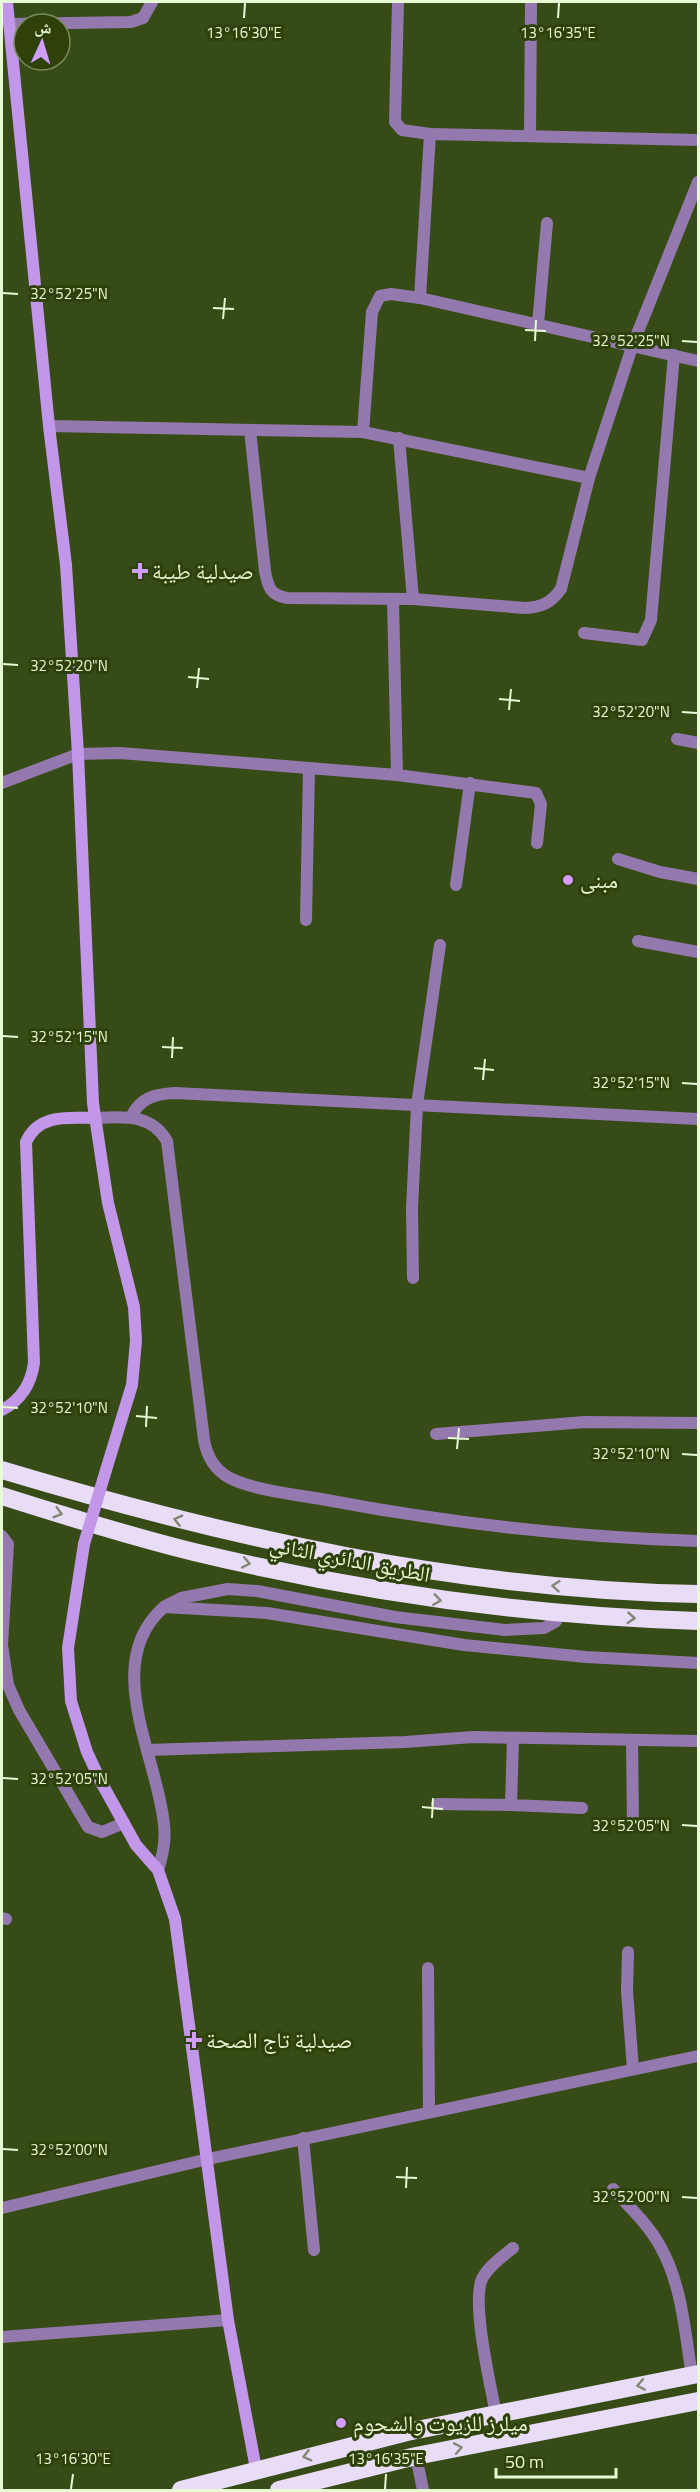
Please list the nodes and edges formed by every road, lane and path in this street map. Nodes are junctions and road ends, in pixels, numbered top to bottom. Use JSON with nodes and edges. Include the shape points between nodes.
{"nodes":[{"id":1,"x":7,"y":2,"type":"edge"},
{"id":2,"x":152,"y":2,"type":"edge"},
{"id":3,"x":398,"y":2,"type":"edge"},
{"id":4,"x":531,"y":2,"type":"edge"},
{"id":5,"x":9,"y":24,"type":"junction"},
{"id":6,"x":430,"y":134,"type":"junction"},
{"id":7,"x":530,"y":135,"type":"junction"},
{"id":8,"x":699,"y":140,"type":"edge"},
{"id":9,"x":699,"y":182,"type":"edge"},
{"id":10,"x":547,"y":223,"type":"dead end"},
{"id":11,"x":420,"y":298,"type":"junction"},
{"id":12,"x":538,"y":324,"type":"junction"},
{"id":13,"x":633,"y":344,"type":"junction"},
{"id":14,"x":674,"y":355,"type":"junction"},
{"id":15,"x":699,"y":361,"type":"edge"},
{"id":16,"x":49,"y":426,"type":"junction"},
{"id":17,"x":250,"y":430,"type":"junction"},
{"id":18,"x":363,"y":432,"type":"junction"},
{"id":19,"x":399,"y":438,"type":"junction"},
{"id":20,"x":589,"y":478,"type":"junction"},
{"id":21,"x":413,"y":599,"type":"junction"},
{"id":22,"x":393,"y":600,"type":"junction"},
{"id":23,"x":584,"y":633,"type":"dead end"},
{"id":24,"x":677,"y":739,"type":"dead end"},
{"id":25,"x":699,"y":743,"type":"edge"},
{"id":26,"x":78,"y":754,"type":"junction"},
{"id":27,"x":309,"y":768,"type":"junction"},
{"id":28,"x":397,"y":775,"type":"junction"},
{"id":29,"x":2,"y":783,"type":"edge"},
{"id":30,"x":470,"y":783,"type":"junction"},
{"id":31,"x":537,"y":843,"type":"dead end"},
{"id":32,"x":618,"y":859,"type":"dead end"},
{"id":33,"x":699,"y":879,"type":"edge"},
{"id":34,"x":456,"y":885,"type":"dead end"},
{"id":35,"x":306,"y":920,"type":"dead end"},
{"id":36,"x":639,"y":941,"type":"dead end"},
{"id":37,"x":440,"y":945,"type":"dead end"},
{"id":38,"x":699,"y":952,"type":"edge"},
{"id":39,"x":417,"y":1105,"type":"junction"},
{"id":40,"x":131,"y":1117,"type":"junction"},
{"id":41,"x":95,"y":1118,"type":"junction"},
{"id":42,"x":699,"y":1119,"type":"edge"},
{"id":43,"x":413,"y":1278,"type":"dead end"},
{"id":44,"x":2,"y":1410,"type":"edge"},
{"id":45,"x":699,"y":1423,"type":"edge"},
{"id":46,"x":436,"y":1434,"type":"dead end"},
{"id":47,"x":2,"y":1470,"type":"edge"},
{"id":48,"x":2,"y":1496,"type":"edge"},
{"id":49,"x":2,"y":1536,"type":"edge"},
{"id":50,"x":699,"y":1541,"type":"edge"},
{"id":51,"x":699,"y":1594,"type":"edge"},
{"id":52,"x":164,"y":1607,"type":"junction"},
{"id":53,"x":562,"y":1613,"type":"junction"},
{"id":54,"x":699,"y":1622,"type":"edge"},
{"id":55,"x":699,"y":1663,"type":"edge"},
{"id":56,"x":3,"y":1672,"type":"edge"},
{"id":57,"x":513,"y":1738,"type":"junction"},
{"id":58,"x":632,"y":1740,"type":"junction"},
{"id":59,"x":699,"y":1741,"type":"edge"},
{"id":60,"x":147,"y":1750,"type":"junction"},
{"id":61,"x":437,"y":1804,"type":"dead end"},
{"id":62,"x":511,"y":1805,"type":"junction"},
{"id":63,"x":582,"y":1808,"type":"dead end"},
{"id":64,"x":124,"y":1823,"type":"junction"},
{"id":65,"x":633,"y":1826,"type":"dead end"},
{"id":66,"x":158,"y":1870,"type":"junction"},
{"id":67,"x":628,"y":1952,"type":"dead end"},
{"id":68,"x":428,"y":1968,"type":"dead end"},
{"id":69,"x":699,"y":2056,"type":"edge"},
{"id":70,"x":633,"y":2069,"type":"junction"},
{"id":71,"x":429,"y":2111,"type":"junction"},
{"id":72,"x":303,"y":2138,"type":"junction"},
{"id":73,"x":208,"y":2159,"type":"junction"},
{"id":74,"x":614,"y":2189,"type":"dead end"},
{"id":75,"x":2,"y":2208,"type":"edge"},
{"id":76,"x":513,"y":2248,"type":"dead end"},
{"id":77,"x":314,"y":2250,"type":"dead end"},
{"id":78,"x":228,"y":2320,"type":"junction"},
{"id":79,"x":2,"y":2337,"type":"edge"},
{"id":80,"x":695,"y":2375,"type":"edge"},
{"id":81,"x":699,"y":2401,"type":"edge"},
{"id":82,"x":496,"y":2414,"type":"junction"},
{"id":83,"x":416,"y":2456,"type":"junction"},
{"id":84,"x":256,"y":2469,"type":"junction"},
{"id":85,"x":182,"y":2490,"type":"edge"},
{"id":86,"x":279,"y":2490,"type":"edge"},
{"id":87,"x":423,"y":2490,"type":"edge"}],
"edges":[{"from":1,"to":5,"type":"street"},
{"from":2,"to":5,"type":"street","via":[[143,18],[131,22]]},
{"from":3,"to":6,"type":"street","via":[[395,122],[402,130]]},
{"from":4,"to":7,"type":"street"},
{"from":5,"to":16,"type":"street"},
{"from":6,"to":7,"type":"street"},
{"from":6,"to":11,"type":"street"},
{"from":7,"to":8,"type":"street"},
{"from":9,"to":13,"type":"street"},
{"from":10,"to":12,"type":"street"},
{"from":11,"to":12,"type":"street"},
{"from":11,"to":18,"type":"street","via":[[391,294],[380,296],[374,304]]},
{"from":12,"to":13,"type":"street"},
{"from":13,"to":14,"type":"street"},
{"from":13,"to":20,"type":"street"},
{"from":14,"to":15,"type":"street"},
{"from":14,"to":23,"type":"street","via":[[651,620],[642,640]]},
{"from":16,"to":17,"type":"street"},
{"from":16,"to":26,"type":"street","via":[[66,565]]},
{"from":17,"to":18,"type":"street"},
{"from":17,"to":22,"type":"street","via":[[270,591],[287,598]]},
{"from":18,"to":19,"type":"street"},
{"from":19,"to":20,"type":"street"},
{"from":19,"to":21,"type":"street"},
{"from":20,"to":21,"type":"street","via":[[561,589],[552,601],[540,608],[525,608]]},
{"from":21,"to":22,"type":"street"},
{"from":22,"to":28,"type":"street"},
{"from":24,"to":25,"type":"street"},
{"from":26,"to":27,"type":"street","via":[[120,753]]},
{"from":26,"to":29,"type":"street"},
{"from":26,"to":41,"type":"street"},
{"from":27,"to":28,"type":"street"},
{"from":27,"to":35,"type":"street"},
{"from":28,"to":30,"type":"street"},
{"from":30,"to":31,"type":"street","via":[[536,793],[541,804]]},
{"from":30,"to":34,"type":"street"},
{"from":32,"to":33,"type":"street"},
{"from":36,"to":38,"type":"street"},
{"from":37,"to":39,"type":"street"},
{"from":39,"to":40,"type":"street","via":[[166,1094],[144,1100]]},
{"from":39,"to":42,"type":"street"},
{"from":39,"to":43,"type":"street"},
{"from":40,"to":41,"type":"street"},
{"from":40,"to":50,"type":"street","via":[[156,1126],[169,1150],[204,1440],[209,1457],[220,1472],[236,1481],[436,1519],[565,1534]]},
{"from":41,"to":44,"type":"street","via":[[47,1120],[35,1128],[27,1142],[34,1363],[25,1391]]},
{"from":41,"to":64,"type":"street","bridge":true,"via":[[108,1203],[134,1307],[136,1341],[132,1385],[84,1544],[68,1648],[71,1701],[87,1752]]},
{"from":45,"to":46,"type":"street","via":[[585,1422]]},
{"from":51,"to":47,"type":"highway","name":"الطريق الدائري الثاني","one_way":true,"via":[[521,1582],[373,1562],[220,1531]]},
{"from":48,"to":53,"type":"highway","name":"الطريق الدائري الثاني","one_way":true,"via":[[194,1552],[319,1579],[436,1600]]},
{"from":49,"to":56,"type":"street","via":[[8,1544]]},
{"from":52,"to":53,"type":"street","via":[[181,1598],[228,1589],[483,1629],[538,1629],[555,1622]]},
{"from":52,"to":55,"type":"street","via":[[267,1613],[475,1646]]},
{"from":52,"to":60,"type":"street","via":[[144,1630],[136,1657],[136,1709]]},
{"from":53,"to":54,"type":"highway","name":"الطريق الدائري الثاني","one_way":true},
{"from":56,"to":64,"type":"street","via":[[19,1710],[88,1827],[102,1832]]},
{"from":57,"to":58,"type":"street"},
{"from":57,"to":60,"type":"street"},
{"from":57,"to":62,"type":"street"},
{"from":58,"to":59,"type":"street"},
{"from":58,"to":65,"type":"street"},
{"from":60,"to":66,"type":"street","via":[[164,1824]]},
{"from":61,"to":62,"type":"street"},
{"from":62,"to":63,"type":"street"},
{"from":64,"to":66,"type":"street","via":[[136,1845]]},
{"from":66,"to":73,"type":"street","via":[[175,1919]]},
{"from":67,"to":70,"type":"street"},
{"from":68,"to":71,"type":"street"},
{"from":69,"to":70,"type":"street"},
{"from":70,"to":71,"type":"street"},
{"from":71,"to":72,"type":"street"},
{"from":72,"to":73,"type":"street"},
{"from":72,"to":77,"type":"street"},
{"from":73,"to":75,"type":"street"},
{"from":73,"to":78,"type":"street"},
{"from":74,"to":80,"type":"street","via":[[660,2245],[671,2271]]},
{"from":76,"to":82,"type":"street","via":[[481,2278],[482,2341]]},
{"from":78,"to":79,"type":"street"},
{"from":78,"to":84,"type":"street"},
{"from":80,"to":82,"type":"highway","one_way":true},
{"from":83,"to":81,"type":"highway","one_way":true},
{"from":82,"to":84,"type":"highway","one_way":true},
{"from":83,"to":86,"type":"highway"},
{"from":83,"to":87,"type":"street"},
{"from":84,"to":85,"type":"highway"}]}
